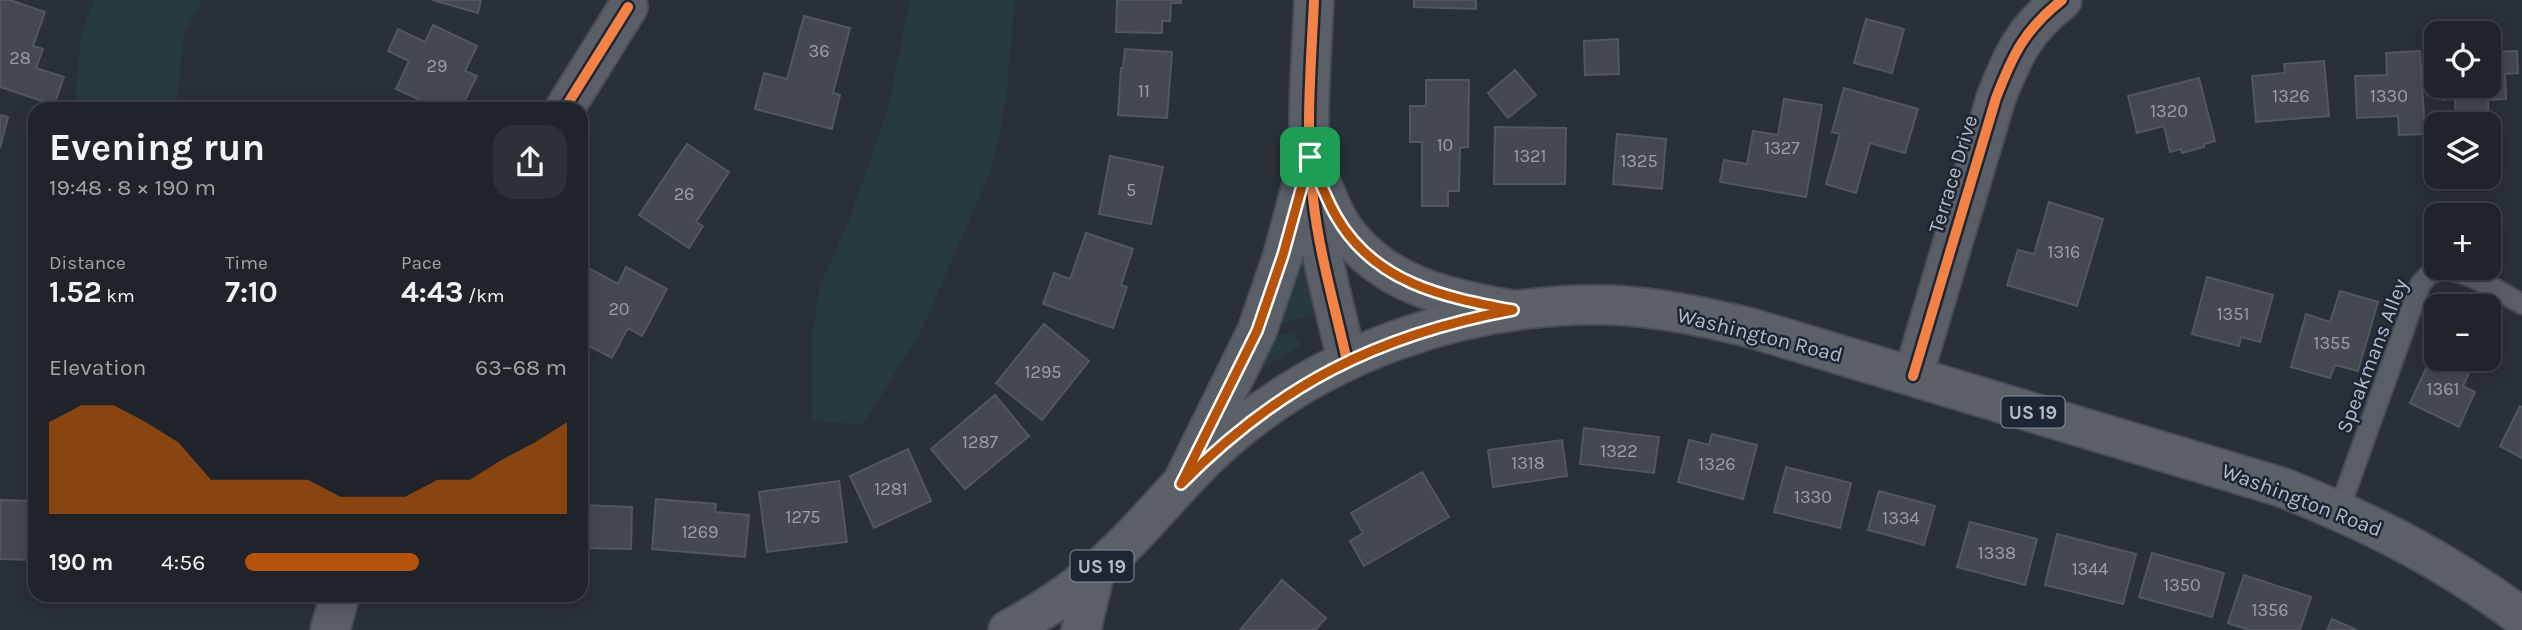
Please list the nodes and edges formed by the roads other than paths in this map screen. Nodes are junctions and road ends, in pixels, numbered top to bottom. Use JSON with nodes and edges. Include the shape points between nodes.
{"nodes":[{"id":1,"x":1314,"y":0,"type":"edge"},
{"id":2,"x":2062,"y":0,"type":"edge"},
{"id":3,"x":628,"y":6,"type":"dead end"},
{"id":4,"x":569,"y":102,"type":"edge"},
{"id":5,"x":1310,"y":157,"type":"junction"},
{"id":6,"x":2522,"y":304,"type":"edge"},
{"id":7,"x":1513,"y":310,"type":"junction"},
{"id":8,"x":1347,"y":361,"type":"junction"},
{"id":9,"x":1913,"y":376,"type":"junction"},
{"id":10,"x":1181,"y":484,"type":"junction"},
{"id":11,"x":2339,"y":510,"type":"junction"},
{"id":12,"x":1095,"y":572,"type":"junction"},
{"id":13,"x":338,"y":602,"type":"edge"},
{"id":14,"x":2522,"y":617,"type":"edge"},
{"id":15,"x":330,"y":630,"type":"edge"},
{"id":16,"x":1008,"y":630,"type":"edge"},
{"id":17,"x":1081,"y":630,"type":"edge"}],
"edges":[{"from":1,"to":5,"type":"street"},
{"from":2,"to":9,"type":"street","name":"Terrace Drive","via":[[2024,36],[2008,65]]},
{"from":3,"to":4,"type":"street"},
{"from":5,"to":7,"type":"street","via":[[1335,215],[1352,241],[1375,261],[1426,290]]},
{"from":5,"to":8,"type":"street","via":[[1319,240]]},
{"from":5,"to":10,"type":"street","via":[[1257,331]]},
{"from":6,"to":11,"type":"lane","name":"Speakmans Alley","via":[[2450,270],[2432,272],[2420,285]]},
{"from":7,"to":8,"type":"main road","name":"Washington Road","number":"US 19","via":[[1423,331]]},
{"from":7,"to":9,"type":"main road","name":"Washington Road","number":"US 19","via":[[1610,305],[1703,317]]},
{"from":8,"to":10,"type":"main road","name":"Washington Road","number":"US 19","via":[[1248,422]]},
{"from":9,"to":11,"type":"main road","name":"Washington Road","number":"US 19","via":[[2233,472]]},
{"from":10,"to":12,"type":"main road","name":"Washington Road","number":"US 19"},
{"from":11,"to":14,"type":"main road","name":"Washington Road","number":"US 19","via":[[2447,565]]},
{"from":12,"to":16,"type":"main road","name":"Washington Road","number":"US 19"},
{"from":12,"to":17,"type":"street"},
{"from":13,"to":15,"type":"street"}]}
